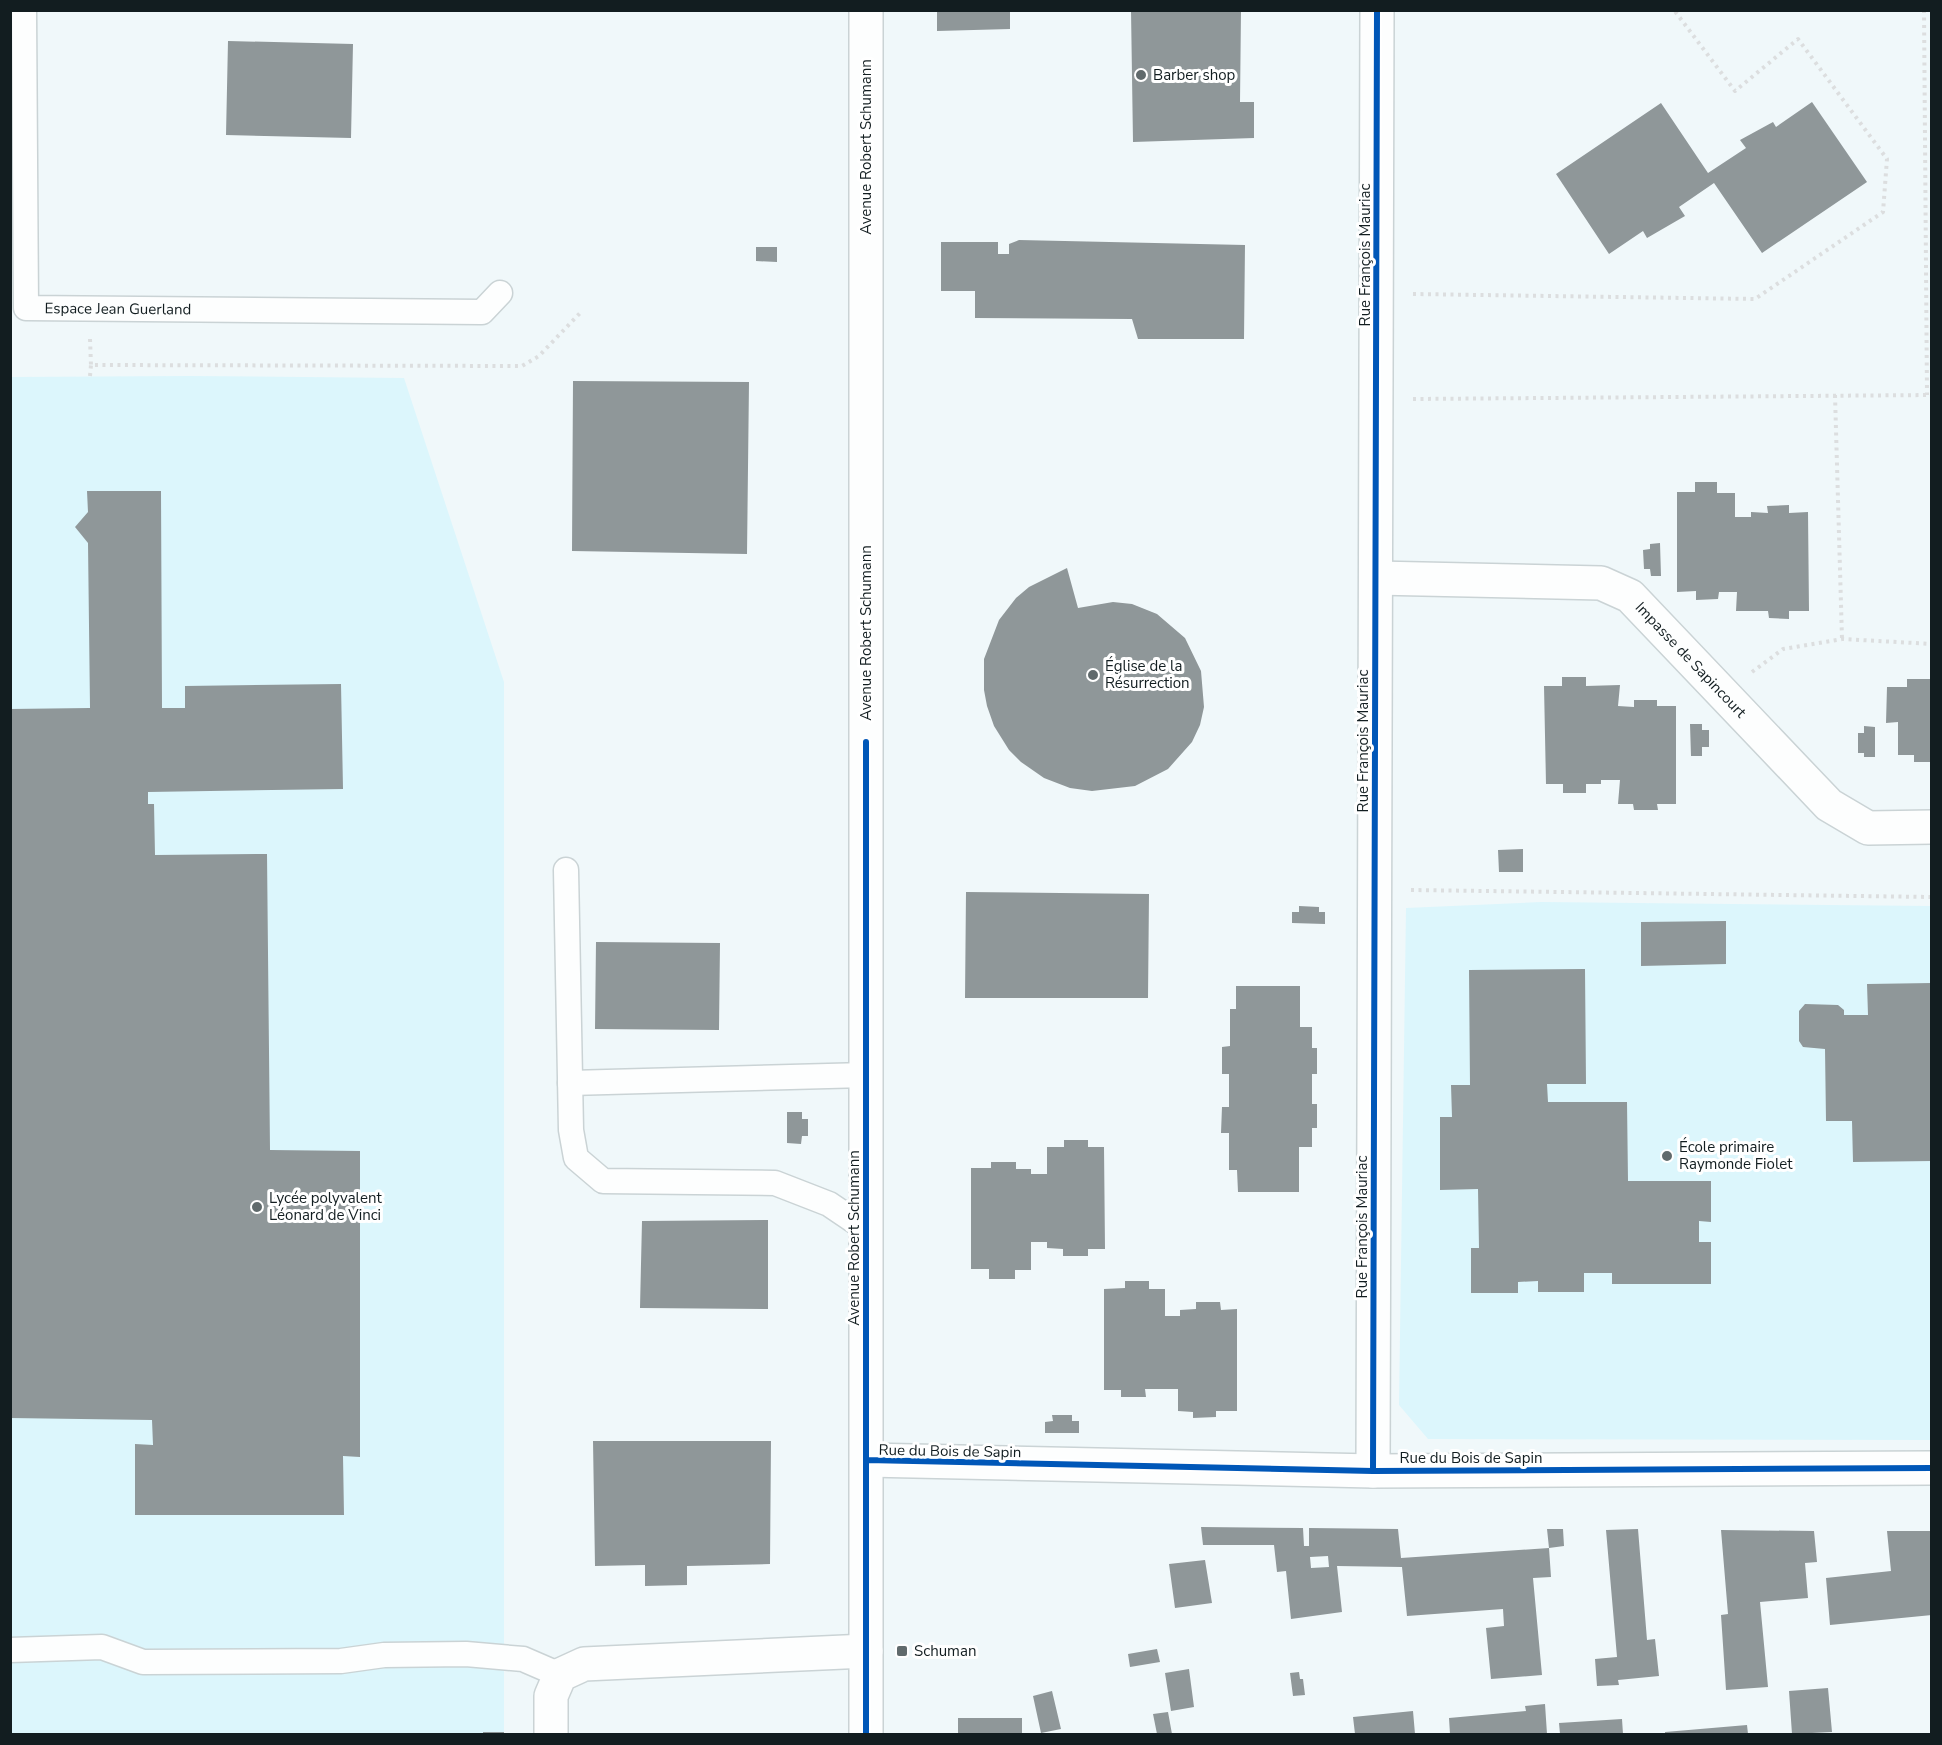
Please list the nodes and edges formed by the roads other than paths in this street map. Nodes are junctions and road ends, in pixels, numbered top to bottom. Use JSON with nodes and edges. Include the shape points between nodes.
{"nodes":[{"id":1,"x":24,"y":10,"type":"edge"},
{"id":2,"x":866,"y":10,"type":"edge"},
{"id":3,"x":1377,"y":10,"type":"edge"},
{"id":4,"x":500,"y":294,"type":"dead end"},
{"id":5,"x":1376,"y":578,"type":"junction"},
{"id":6,"x":1932,"y":827,"type":"edge"},
{"id":7,"x":566,"y":870,"type":"dead end"},
{"id":8,"x":866,"y":1076,"type":"junction"},
{"id":9,"x":570,"y":1083,"type":"junction"},
{"id":10,"x":866,"y":1229,"type":"junction"},
{"id":11,"x":867,"y":1460,"type":"junction"},
{"id":12,"x":1932,"y":1468,"type":"edge"},
{"id":13,"x":1373,"y":1471,"type":"junction"},
{"id":14,"x":10,"y":1650,"type":"edge"},
{"id":15,"x":866,"y":1651,"type":"junction"},
{"id":16,"x":560,"y":1675,"type":"junction"},
{"id":17,"x":551,"y":1734,"type":"edge"},
{"id":18,"x":866,"y":1734,"type":"edge"}],
"edges":[{"from":1,"to":4,"type":"lane","name":"Espace Jean Guerland","via":[[26,308],[482,312]]},
{"from":2,"to":8,"type":"street","name":"Avenue Robert Schumann"},
{"from":3,"to":5,"type":"street","name":"Rue François Mauriac"},
{"from":5,"to":6,"type":"street","name":"Impasse de Sapincourt","via":[[1601,583],[1630,596],[1829,804],[1868,828]]},
{"from":5,"to":13,"type":"street","name":"Rue François Mauriac"},
{"from":7,"to":9,"type":"lane"},
{"from":8,"to":9,"type":"lane"},
{"from":8,"to":10,"type":"street","name":"Avenue Robert Schumann"},
{"from":9,"to":10,"type":"lane","via":[[576,1158],[603,1181],[775,1183],[829,1204]]},
{"from":10,"to":11,"type":"street","name":"Avenue Robert Schumann"},
{"from":11,"to":13,"type":"street","name":"Rue du Bois de Sapin"},
{"from":11,"to":15,"type":"street","name":"Avenue Robert Schumann"},
{"from":12,"to":13,"type":"street","name":"Rue du Bois de Sapin"},
{"from":14,"to":16,"type":"lane","via":[[102,1647],[142,1662],[341,1661],[384,1655],[466,1654],[523,1659]]},
{"from":15,"to":16,"type":"street","via":[[584,1664]]},
{"from":15,"to":18,"type":"street","name":"Avenue Robert Schumann"},
{"from":16,"to":17,"type":"street","via":[[551,1696]]}]}
